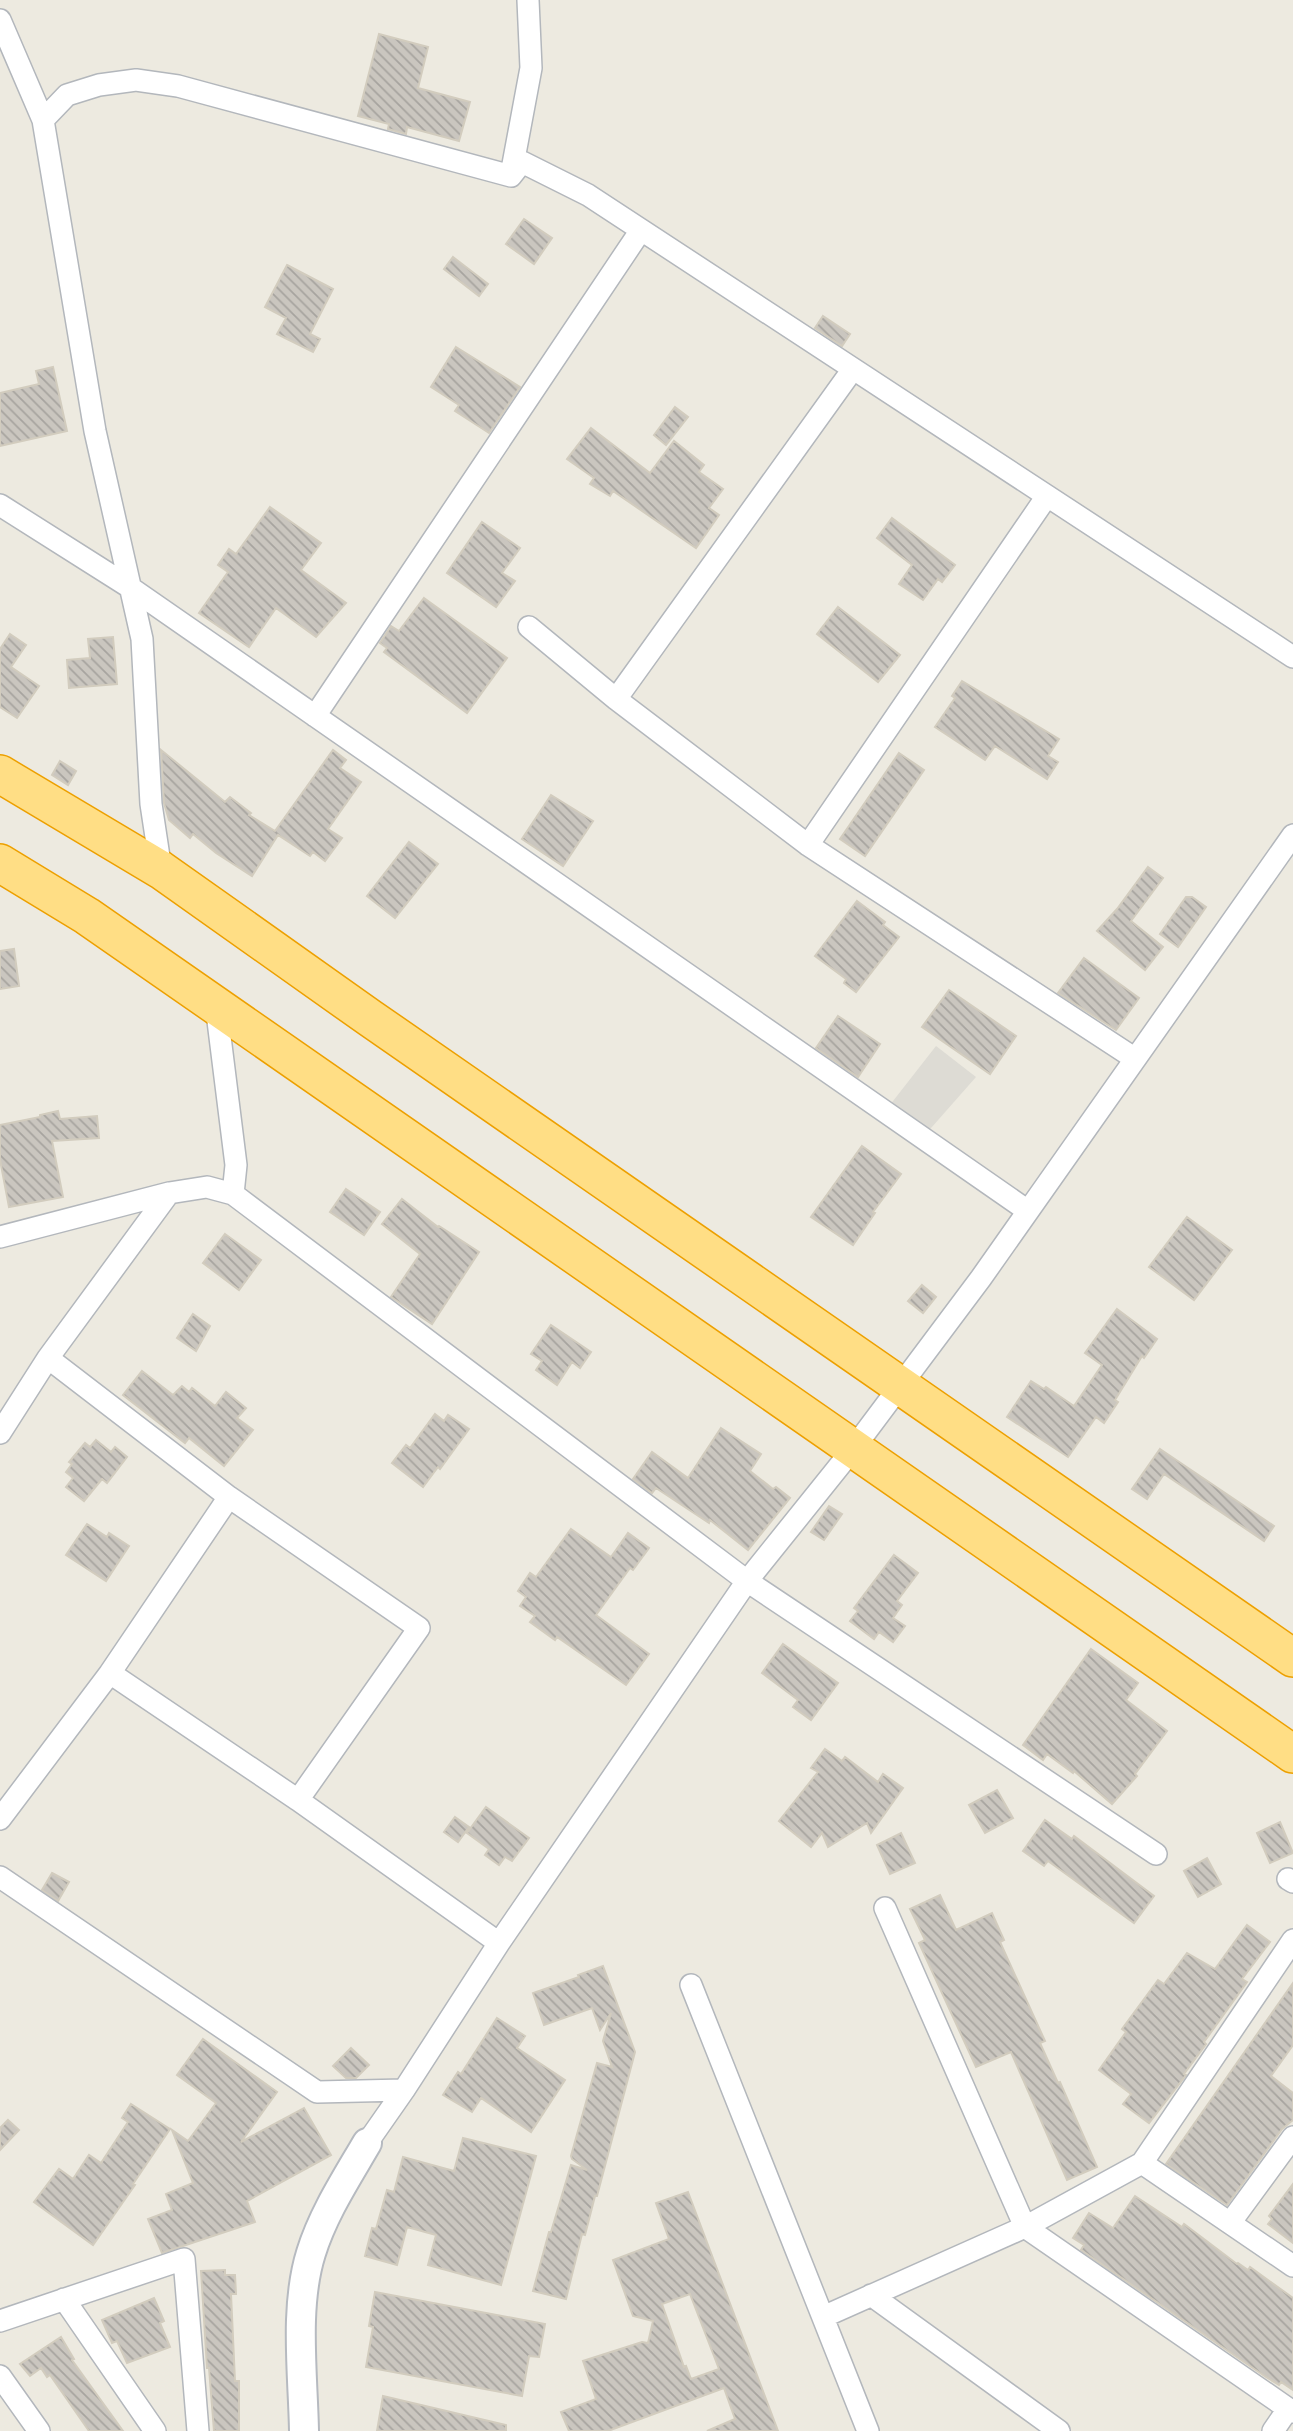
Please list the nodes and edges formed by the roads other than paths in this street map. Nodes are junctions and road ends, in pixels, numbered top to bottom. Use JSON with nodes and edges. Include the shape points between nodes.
{"nodes":[{"id":1,"x":528,"y":0,"type":"edge"},
{"id":2,"x":0,"y":20,"type":"edge"},
{"id":3,"x":43,"y":120,"type":"junction"},
{"id":4,"x":511,"y":176,"type":"junction"},
{"id":5,"x":641,"y":230,"type":"junction"},
{"id":6,"x":853,"y":369,"type":"junction"},
{"id":7,"x":1047,"y":496,"type":"junction"},
{"id":8,"x":0,"y":505,"type":"edge"},
{"id":9,"x":131,"y":588,"type":"junction"},
{"id":10,"x":528,"y":627,"type":"dead end"},
{"id":11,"x":1293,"y":657,"type":"edge"},
{"id":12,"x":616,"y":699,"type":"junction"},
{"id":13,"x":315,"y":716,"type":"junction"},
{"id":14,"x":0,"y":774,"type":"edge"},
{"id":15,"x":1293,"y":835,"type":"edge"},
{"id":16,"x":808,"y":845,"type":"junction"},
{"id":17,"x":0,"y":863,"type":"edge"},
{"id":18,"x":162,"y":870,"type":"junction"},
{"id":19,"x":216,"y":1005,"type":"junction"},
{"id":20,"x":1134,"y":1058,"type":"junction"},
{"id":21,"x":169,"y":1193,"type":"junction"},
{"id":22,"x":233,"y":1194,"type":"junction"},
{"id":23,"x":1028,"y":1210,"type":"junction"},
{"id":24,"x":0,"y":1237,"type":"edge"},
{"id":25,"x":48,"y":1358,"type":"junction"},
{"id":26,"x":901,"y":1386,"type":"junction"},
{"id":27,"x":0,"y":1433,"type":"edge"},
{"id":28,"x":853,"y":1449,"type":"junction"},
{"id":29,"x":229,"y":1497,"type":"junction"},
{"id":30,"x":747,"y":1581,"type":"junction"},
{"id":31,"x":1293,"y":1658,"type":"edge"},
{"id":32,"x":110,"y":1673,"type":"junction"},
{"id":33,"x":1293,"y":1754,"type":"edge"},
{"id":34,"x":298,"y":1800,"type":"junction"},
{"id":35,"x":0,"y":1819,"type":"edge"},
{"id":36,"x":1156,"y":1854,"type":"dead end"},
{"id":37,"x":0,"y":1877,"type":"edge"},
{"id":38,"x":885,"y":1908,"type":"dead end"},
{"id":39,"x":1293,"y":1940,"type":"edge"},
{"id":40,"x":499,"y":1943,"type":"junction"},
{"id":41,"x":691,"y":1985,"type":"dead end"},
{"id":42,"x":404,"y":2090,"type":"junction"},
{"id":43,"x":1293,"y":2137,"type":"edge"},
{"id":44,"x":367,"y":2143,"type":"joint"},
{"id":45,"x":1142,"y":2163,"type":"junction"},
{"id":46,"x":1230,"y":2223,"type":"junction"},
{"id":47,"x":1024,"y":2227,"type":"junction"},
{"id":48,"x":1293,"y":2266,"type":"edge"},
{"id":49,"x":871,"y":2295,"type":"junction"},
{"id":50,"x":64,"y":2299,"type":"junction"},
{"id":51,"x":822,"y":2317,"type":"junction"},
{"id":52,"x":0,"y":2321,"type":"edge"},
{"id":53,"x":0,"y":2376,"type":"edge"},
{"id":54,"x":1290,"y":2410,"type":"edge"},
{"id":55,"x":39,"y":2431,"type":"edge"},
{"id":56,"x":155,"y":2431,"type":"edge"},
{"id":57,"x":198,"y":2431,"type":"edge"},
{"id":58,"x":304,"y":2431,"type":"edge"},
{"id":59,"x":868,"y":2431,"type":"edge"},
{"id":60,"x":1059,"y":2431,"type":"edge"},
{"id":61,"x":1273,"y":2431,"type":"edge"}],
"edges":[{"from":1,"to":4,"type":"street","via":[[531,68]]},
{"from":2,"to":3,"type":"street"},
{"from":3,"to":4,"type":"street","via":[[67,95],[136,80],[178,86]]},
{"from":3,"to":9,"type":"street","via":[[95,431]]},
{"from":4,"to":5,"type":"street","via":[[522,162],[588,195]]},
{"from":5,"to":6,"type":"street"},
{"from":5,"to":13,"type":"street"},
{"from":6,"to":7,"type":"street"},
{"from":6,"to":12,"type":"street"},
{"from":7,"to":11,"type":"street"},
{"from":7,"to":16,"type":"street"},
{"from":8,"to":9,"type":"street"},
{"from":9,"to":13,"type":"street"},
{"from":9,"to":18,"type":"street","via":[[142,639],[151,804]]},
{"from":10,"to":12,"type":"street"},
{"from":12,"to":16,"type":"street"},
{"from":13,"to":23,"type":"street"},
{"from":14,"to":18,"type":"highway"},
{"from":15,"to":20,"type":"street"},
{"from":16,"to":20,"type":"street"},
{"from":17,"to":19,"type":"highway","via":[[88,916]]},
{"from":18,"to":26,"type":"highway"},
{"from":19,"to":22,"type":"street","via":[[236,1165]]},
{"from":19,"to":28,"type":"highway"},
{"from":20,"to":23,"type":"street"},
{"from":21,"to":22,"type":"street","via":[[207,1187]]},
{"from":21,"to":24,"type":"street"},
{"from":21,"to":25,"type":"street"},
{"from":22,"to":30,"type":"street"},
{"from":23,"to":26,"type":"street"},
{"from":25,"to":27,"type":"street"},
{"from":25,"to":29,"type":"street"},
{"from":26,"to":28,"type":"street"},
{"from":26,"to":31,"type":"highway"},
{"from":28,"to":30,"type":"street"},
{"from":28,"to":33,"type":"highway"},
{"from":29,"to":32,"type":"street"},
{"from":29,"to":34,"type":"street","via":[[419,1628]]},
{"from":30,"to":36,"type":"street"},
{"from":30,"to":40,"type":"street"},
{"from":32,"to":34,"type":"street"},
{"from":32,"to":35,"type":"street"},
{"from":34,"to":40,"type":"street"},
{"from":37,"to":42,"type":"street","via":[[317,2092]]},
{"from":38,"to":47,"type":"street"},
{"from":39,"to":45,"type":"street"},
{"from":40,"to":42,"type":"street"},
{"from":41,"to":51,"type":"street"},
{"from":42,"to":44,"type":"street"},
{"from":43,"to":46,"type":"street"},
{"from":44,"to":58,"type":"street","via":[[329,2208],[310,2255],[302,2310]]},
{"from":45,"to":46,"type":"street"},
{"from":45,"to":47,"type":"street"},
{"from":46,"to":48,"type":"street"},
{"from":47,"to":49,"type":"street"},
{"from":47,"to":54,"type":"street"},
{"from":49,"to":51,"type":"street"},
{"from":49,"to":60,"type":"street"},
{"from":50,"to":52,"type":"street"},
{"from":50,"to":56,"type":"street"},
{"from":50,"to":57,"type":"street","via":[[184,2259]]},
{"from":51,"to":59,"type":"street"},
{"from":53,"to":55,"type":"street"},
{"from":54,"to":61,"type":"street"}]}
